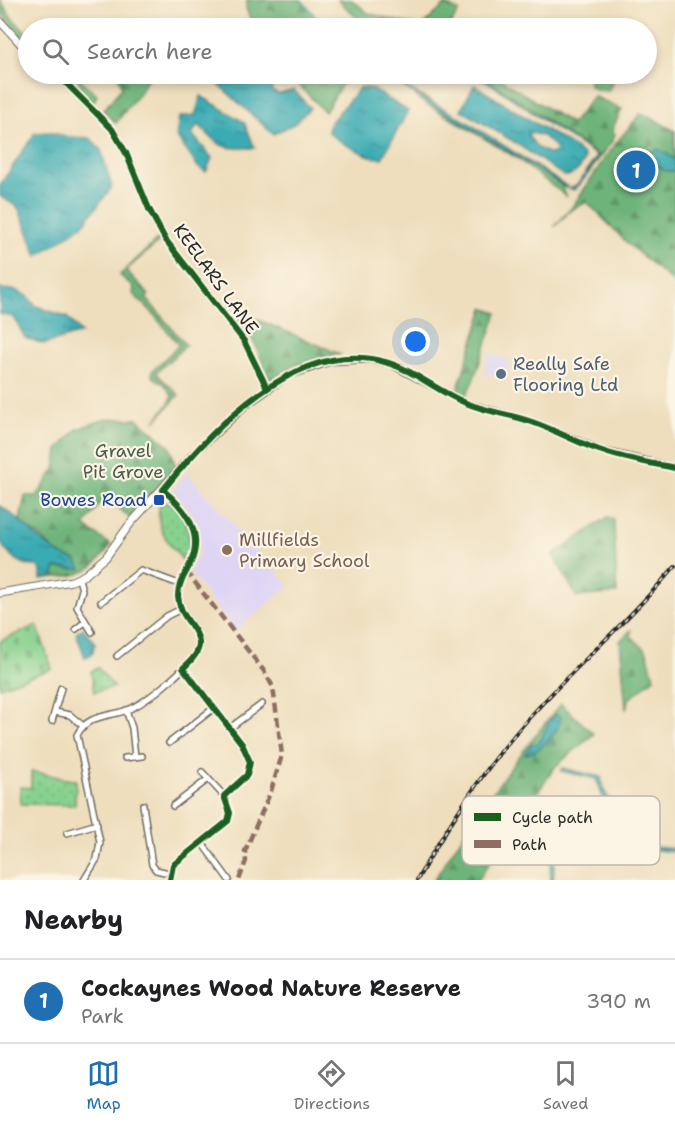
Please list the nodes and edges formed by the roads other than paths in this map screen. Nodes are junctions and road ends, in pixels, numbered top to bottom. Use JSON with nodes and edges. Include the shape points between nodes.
{"nodes":[{"id":1,"x":0,"y":21,"type":"edge"},
{"id":2,"x":18,"y":41,"type":"edge"},
{"id":3,"x":67,"y":84,"type":"edge"},
{"id":4,"x":267,"y":388,"type":"junction"},
{"id":5,"x":675,"y":468,"type":"edge"},
{"id":6,"x":164,"y":489,"type":"junction"},
{"id":7,"x":79,"y":579,"type":"junction"},
{"id":8,"x":179,"y":585,"type":"junction"},
{"id":9,"x":0,"y":593,"type":"edge"},
{"id":10,"x":110,"y":604,"type":"dead end"},
{"id":11,"x":182,"y":609,"type":"junction"},
{"id":12,"x":84,"y":622,"type":"junction"},
{"id":13,"x":76,"y":629,"type":"dead end"},
{"id":14,"x":92,"y":632,"type":"dead end"},
{"id":15,"x":117,"y":653,"type":"dead end"},
{"id":16,"x":183,"y":668,"type":"junction"},
{"id":17,"x":62,"y":691,"type":"dead end"},
{"id":18,"x":259,"y":705,"type":"dead end"},
{"id":19,"x":214,"y":708,"type":"junction"},
{"id":20,"x":126,"y":710,"type":"junction"},
{"id":21,"x":56,"y":712,"type":"junction"},
{"id":22,"x":52,"y":720,"type":"dead end"},
{"id":23,"x":82,"y":725,"type":"junction"},
{"id":24,"x":230,"y":729,"type":"junction"},
{"id":25,"x":172,"y":742,"type":"dead end"},
{"id":26,"x":142,"y":756,"type":"dead end"},
{"id":27,"x":135,"y":757,"type":"junction"},
{"id":28,"x":125,"y":758,"type":"dead end"},
{"id":29,"x":202,"y":772,"type":"dead end"},
{"id":30,"x":207,"y":780,"type":"junction"},
{"id":31,"x":224,"y":796,"type":"junction"},
{"id":32,"x":143,"y":805,"type":"dead end"},
{"id":33,"x":173,"y":806,"type":"dead end"},
{"id":34,"x":97,"y":824,"type":"junction"},
{"id":35,"x":68,"y":834,"type":"dead end"},
{"id":36,"x":202,"y":843,"type":"junction"},
{"id":37,"x":169,"y":873,"type":"junction"},
{"id":38,"x":227,"y":879,"type":"edge"},
{"id":39,"x":84,"y":880,"type":"edge"},
{"id":40,"x":170,"y":880,"type":"edge"}],
"edges":[{"from":1,"to":2,"type":"street"},
{"from":3,"to":4,"type":"street","name":"KEELARS LANE","via":[[112,129],[165,239],[244,341]]},
{"from":4,"to":5,"type":"street","via":[[320,363],[378,360],[472,405],[533,422],[602,452]]},
{"from":4,"to":6,"type":"street","via":[[212,434]]},
{"from":6,"to":7,"type":"street","via":[[130,524],[106,557]]},
{"from":6,"to":8,"type":"street","via":[[181,504],[193,528],[193,556]]},
{"from":7,"to":9,"type":"street"},
{"from":7,"to":12,"type":"street","via":[[82,593],[77,604]]},
{"from":8,"to":10,"type":"street","via":[[141,570],[103,600]]},
{"from":8,"to":11,"type":"street"},
{"from":11,"to":15,"type":"street"},
{"from":11,"to":16,"type":"street","via":[[200,640],[196,655]]},
{"from":12,"to":13,"type":"street"},
{"from":12,"to":14,"type":"street"},
{"from":16,"to":19,"type":"street"},
{"from":16,"to":20,"type":"street"},
{"from":17,"to":21,"type":"street"},
{"from":18,"to":24,"type":"street"},
{"from":19,"to":24,"type":"street"},
{"from":19,"to":25,"type":"street"},
{"from":20,"to":23,"type":"street","via":[[96,717]]},
{"from":20,"to":27,"type":"street"},
{"from":21,"to":22,"type":"street"},
{"from":21,"to":23,"type":"street","via":[[70,715]]},
{"from":23,"to":34,"type":"street","via":[[76,740]]},
{"from":24,"to":31,"type":"street","via":[[250,762],[247,775]]},
{"from":26,"to":27,"type":"street"},
{"from":27,"to":28,"type":"street"},
{"from":29,"to":30,"type":"street"},
{"from":30,"to":31,"type":"street"},
{"from":30,"to":33,"type":"street","via":[[184,793]]},
{"from":31,"to":36,"type":"street","via":[[230,813],[228,821]]},
{"from":32,"to":37,"type":"street","via":[[152,865]]},
{"from":34,"to":35,"type":"street"},
{"from":34,"to":39,"type":"street","via":[[99,852]]},
{"from":36,"to":37,"type":"street","via":[[173,865]]},
{"from":36,"to":38,"type":"street"},
{"from":37,"to":40,"type":"street"}]}
